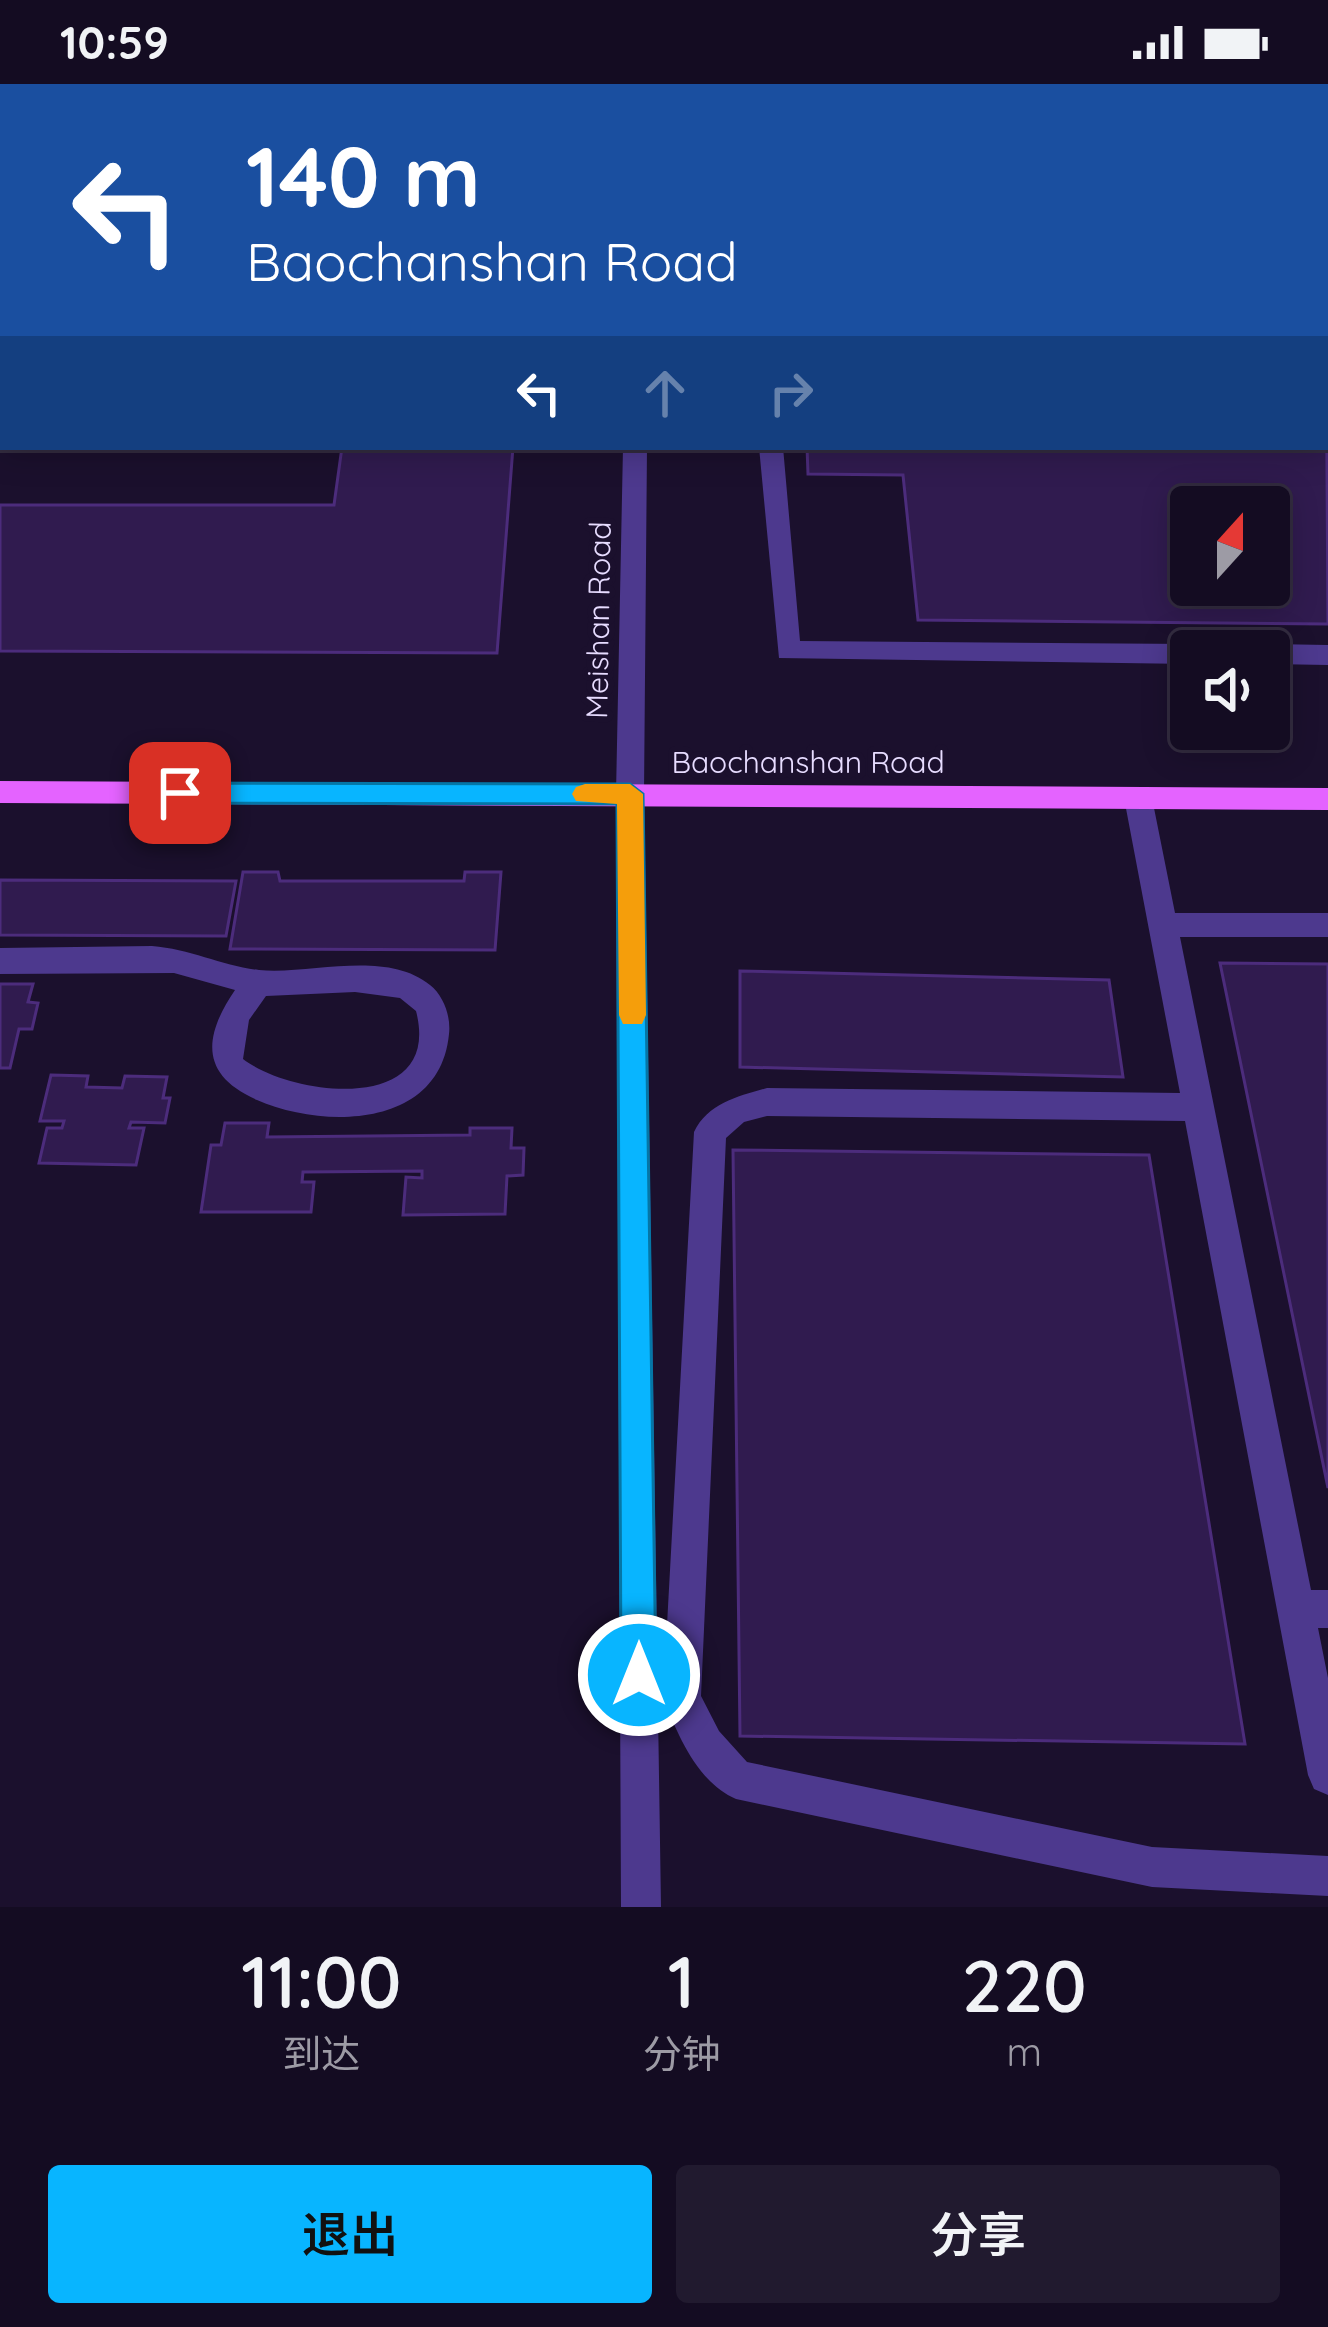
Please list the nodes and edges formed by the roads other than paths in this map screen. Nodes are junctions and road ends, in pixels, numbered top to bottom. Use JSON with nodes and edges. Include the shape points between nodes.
{"nodes":[{"id":1,"x":635,"y":450,"type":"edge"},
{"id":2,"x":771,"y":450,"type":"edge"},
{"id":3,"x":1170,"y":654,"type":"edge"},
{"id":4,"x":1290,"y":655,"type":"edge"},
{"id":5,"x":1328,"y":655,"type":"edge"},
{"id":6,"x":0,"y":792,"type":"edge"},
{"id":7,"x":630,"y":794,"type":"junction"},
{"id":8,"x":1138,"y":798,"type":"junction"},
{"id":9,"x":1328,"y":799,"type":"edge"},
{"id":10,"x":1165,"y":925,"type":"junction"},
{"id":11,"x":1328,"y":926,"type":"edge"},
{"id":12,"x":0,"y":962,"type":"edge"},
{"id":13,"x":259,"y":983,"type":"junction"},
{"id":14,"x":1200,"y":1107,"type":"junction"},
{"id":15,"x":1312,"y":1609,"type":"edge"},
{"id":16,"x":1328,"y":1774,"type":"edge"},
{"id":17,"x":1328,"y":1876,"type":"edge"},
{"id":18,"x":641,"y":1907,"type":"edge"}],
"edges":[{"from":1,"to":7,"type":"street","name":"Meishan Road"},
{"from":2,"to":3,"type":"street","via":[[788,651]]},
{"from":4,"to":5,"type":"street"},
{"from":6,"to":7,"type":"main road","name":"Baochanshan Road"},
{"from":7,"to":8,"type":"main road","name":"Baochanshan Road"},
{"from":7,"to":18,"type":"street","name":"Meishan Road"},
{"from":8,"to":9,"type":"main road","name":"Baochanshan Road"},
{"from":8,"to":10,"type":"street"},
{"from":10,"to":11,"type":"street"},
{"from":10,"to":14,"type":"street"},
{"from":12,"to":13,"type":"street","via":[[178,960]]},
{"from":13,"to":13,"type":"street","via":[[412,988],[434,1014],[436,1034],[422,1069],[405,1089],[370,1101],[285,1098],[249,1084],[228,1065],[226,1037]]},
{"from":14,"to":15,"type":"street"},
{"from":14,"to":17,"type":"street","via":[[767,1102],[735,1111],[710,1132],[682,1698],[705,1745],[736,1779],[1152,1867]]},
{"from":15,"to":16,"type":"street"}]}
